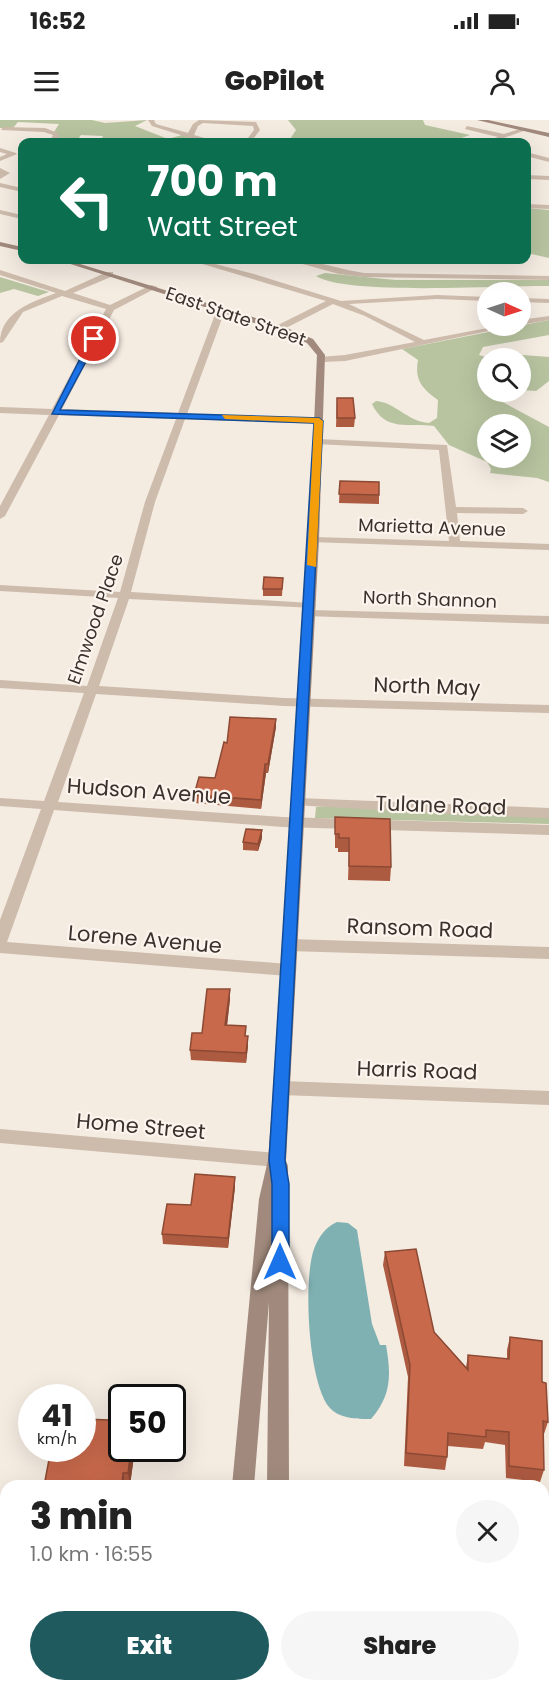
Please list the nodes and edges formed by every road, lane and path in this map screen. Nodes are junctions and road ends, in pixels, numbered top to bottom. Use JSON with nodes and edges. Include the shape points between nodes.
{"nodes":[{"id":1,"x":151,"y":120,"type":"edge"},
{"id":2,"x":480,"y":120,"type":"edge"},
{"id":3,"x":467,"y":128,"type":"dead end"},
{"id":4,"x":1,"y":130,"type":"edge"},
{"id":5,"x":523,"y":130,"type":"junction"},
{"id":6,"x":549,"y":135,"type":"edge"},
{"id":7,"x":190,"y":136,"type":"junction"},
{"id":8,"x":503,"y":136,"type":"junction"},
{"id":9,"x":54,"y":138,"type":"edge"},
{"id":10,"x":196,"y":138,"type":"edge"},
{"id":11,"x":251,"y":138,"type":"edge"},
{"id":12,"x":498,"y":138,"type":"edge"},
{"id":13,"x":0,"y":150,"type":"edge"},
{"id":14,"x":531,"y":156,"type":"edge"},
{"id":15,"x":0,"y":159,"type":"edge"},
{"id":16,"x":531,"y":161,"type":"edge"},
{"id":17,"x":549,"y":161,"type":"edge"},
{"id":18,"x":0,"y":170,"type":"edge"},
{"id":19,"x":531,"y":175,"type":"edge"},
{"id":20,"x":549,"y":176,"type":"edge"},
{"id":21,"x":0,"y":177,"type":"edge"},
{"id":22,"x":0,"y":185,"type":"edge"},
{"id":23,"x":18,"y":189,"type":"edge"},
{"id":24,"x":531,"y":206,"type":"edge"},
{"id":25,"x":549,"y":207,"type":"edge"},
{"id":26,"x":0,"y":212,"type":"edge"},
{"id":27,"x":18,"y":216,"type":"edge"},
{"id":28,"x":0,"y":244,"type":"edge"},
{"id":29,"x":18,"y":248,"type":"edge"},
{"id":30,"x":80,"y":264,"type":"edge"},
{"id":31,"x":207,"y":264,"type":"edge"},
{"id":32,"x":308,"y":264,"type":"edge"},
{"id":33,"x":0,"y":272,"type":"edge"},
{"id":34,"x":111,"y":274,"type":"junction"},
{"id":35,"x":549,"y":278,"type":"edge"},
{"id":36,"x":154,"y":287,"type":"junction"},
{"id":37,"x":63,"y":293,"type":"junction"},
{"id":38,"x":477,"y":298,"type":"edge"},
{"id":39,"x":531,"y":300,"type":"edge"},
{"id":40,"x":335,"y":301,"type":"junction"},
{"id":41,"x":549,"y":301,"type":"edge"},
{"id":42,"x":111,"y":308,"type":"junction"},
{"id":43,"x":224,"y":309,"type":"junction"},
{"id":44,"x":549,"y":318,"type":"edge"},
{"id":45,"x":531,"y":321,"type":"edge"},
{"id":46,"x":0,"y":323,"type":"edge"},
{"id":47,"x":10,"y":324,"type":"junction"},
{"id":48,"x":279,"y":328,"type":"junction"},
{"id":49,"x":477,"y":332,"type":"edge"},
{"id":50,"x":0,"y":340,"type":"edge"},
{"id":51,"x":422,"y":342,"type":"junction"},
{"id":52,"x":322,"y":359,"type":"junction"},
{"id":53,"x":0,"y":410,"type":"edge"},
{"id":54,"x":55,"y":412,"type":"junction"},
{"id":55,"x":181,"y":415,"type":"junction"},
{"id":56,"x":319,"y":421,"type":"junction"},
{"id":57,"x":318,"y":442,"type":"junction"},
{"id":58,"x":452,"y":510,"type":"junction"},
{"id":59,"x":523,"y":511,"type":"dead end"},
{"id":60,"x":0,"y":516,"type":"edge"},
{"id":61,"x":314,"y":540,"type":"junction"},
{"id":62,"x":455,"y":544,"type":"junction"},
{"id":63,"x":549,"y":547,"type":"edge"},
{"id":64,"x":0,"y":588,"type":"edge"},
{"id":65,"x":125,"y":595,"type":"junction"},
{"id":66,"x":310,"y":610,"type":"junction"},
{"id":67,"x":549,"y":620,"type":"edge"},
{"id":68,"x":0,"y":684,"type":"edge"},
{"id":69,"x":90,"y":690,"type":"junction"},
{"id":70,"x":303,"y":702,"type":"junction"},
{"id":71,"x":549,"y":709,"type":"edge"},
{"id":72,"x":0,"y":802,"type":"edge"},
{"id":73,"x":298,"y":802,"type":"junction"},
{"id":74,"x":49,"y":806,"type":"junction"},
{"id":75,"x":549,"y":813,"type":"edge"},
{"id":76,"x":296,"y":822,"type":"junction"},
{"id":77,"x":549,"y":830,"type":"edge"},
{"id":78,"x":0,"y":941,"type":"edge"},
{"id":79,"x":289,"y":945,"type":"junction"},
{"id":80,"x":0,"y":947,"type":"edge"},
{"id":81,"x":549,"y":953,"type":"edge"},
{"id":82,"x":288,"y":970,"type":"junction"},
{"id":83,"x":282,"y":1088,"type":"junction"},
{"id":84,"x":549,"y":1098,"type":"edge"},
{"id":85,"x":0,"y":1136,"type":"edge"},
{"id":86,"x":277,"y":1160,"type":"junction"},
{"id":87,"x":244,"y":1480,"type":"edge"},
{"id":88,"x":278,"y":1480,"type":"edge"}],
"edges":[{"from":1,"to":7,"type":"street","via":[[154,125]]},
{"from":2,"to":5,"type":"main road"},
{"from":3,"to":8,"type":"street"},
{"from":4,"to":9,"type":"street","via":[[45,130],[56,134]]},
{"from":5,"to":6,"type":"main road"},
{"from":5,"to":8,"type":"street"},
{"from":7,"to":10,"type":"street"},
{"from":7,"to":11,"type":"street","via":[[195,125],[205,121],[257,125]]},
{"from":8,"to":12,"type":"street"},
{"from":13,"to":15,"type":"street","via":[[14,154]]},
{"from":14,"to":17,"type":"street"},
{"from":16,"to":17,"type":"street"},
{"from":18,"to":21,"type":"street","via":[[7,173]]},
{"from":19,"to":20,"type":"street"},
{"from":22,"to":23,"type":"street"},
{"from":24,"to":25,"type":"street"},
{"from":26,"to":27,"type":"street"},
{"from":28,"to":29,"type":"main road"},
{"from":30,"to":34,"type":"main road","name":"East State Street"},
{"from":31,"to":40,"type":"street"},
{"from":32,"to":35,"type":"street","via":[[374,275]]},
{"from":33,"to":37,"type":"street"},
{"from":34,"to":36,"type":"main road","name":"East State Street"},
{"from":34,"to":37,"type":"street"},
{"from":36,"to":42,"type":"street"},
{"from":36,"to":43,"type":"main road","name":"East State Street"},
{"from":37,"to":42,"type":"street"},
{"from":37,"to":47,"type":"street","via":[[21,309]]},
{"from":38,"to":40,"type":"street"},
{"from":39,"to":41,"type":"street"},
{"from":40,"to":48,"type":"street"},
{"from":40,"to":51,"type":"street"},
{"from":42,"to":54,"type":"street"},
{"from":43,"to":48,"type":"main road","name":"East State Street"},
{"from":43,"to":55,"type":"street","name":"Elmwood Place"},
{"from":44,"to":45,"type":"street"},
{"from":46,"to":47,"type":"street"},
{"from":47,"to":50,"type":"street"},
{"from":48,"to":52,"type":"main road","name":"East State Street","via":[[313,343]]},
{"from":49,"to":51,"type":"street"},
{"from":51,"to":52,"type":"street"},
{"from":52,"to":56,"type":"main road","name":"East State Street"},
{"from":53,"to":54,"type":"street"},
{"from":54,"to":55,"type":"street"},
{"from":54,"to":60,"type":"street"},
{"from":55,"to":56,"type":"street"},
{"from":55,"to":65,"type":"street","name":"Elmwood Place","via":[[150,502]]},
{"from":56,"to":57,"type":"main road","name":"East State Street"},
{"from":57,"to":58,"type":"street","via":[[442,446]]},
{"from":57,"to":61,"type":"main road","name":"East State Street"},
{"from":58,"to":59,"type":"street"},
{"from":58,"to":62,"type":"street"},
{"from":61,"to":62,"type":"street","name":"Marietta Avenue"},
{"from":61,"to":66,"type":"main road","name":"East State Street"},
{"from":62,"to":63,"type":"street","name":"Marietta Avenue"},
{"from":64,"to":65,"type":"street","name":"North Shannon"},
{"from":65,"to":66,"type":"street","name":"North Shannon"},
{"from":65,"to":69,"type":"street","name":"Elmwood Place"},
{"from":66,"to":67,"type":"street","name":"North Shannon"},
{"from":66,"to":70,"type":"main road","name":"East State Street"},
{"from":68,"to":69,"type":"street","name":"North May"},
{"from":69,"to":70,"type":"street","name":"North May"},
{"from":69,"to":74,"type":"street","name":"Elmwood Place"},
{"from":70,"to":71,"type":"street","name":"North May"},
{"from":70,"to":73,"type":"main road","name":"East State Street"},
{"from":72,"to":74,"type":"street","name":"Hudson Avenue"},
{"from":73,"to":75,"type":"street","name":"Tulane Road"},
{"from":73,"to":76,"type":"main road","name":"East State Street"},
{"from":74,"to":76,"type":"street","name":"Hudson Avenue"},
{"from":74,"to":78,"type":"street","name":"Elmwood Place"},
{"from":76,"to":77,"type":"street","name":"Tulane Road"},
{"from":76,"to":79,"type":"main road","name":"East State Street"},
{"from":79,"to":81,"type":"street","name":"Ransom Road"},
{"from":79,"to":82,"type":"main road","name":"East State Street"},
{"from":80,"to":82,"type":"street","name":"Lorene Avenue"},
{"from":82,"to":83,"type":"main road","name":"East State Street"},
{"from":83,"to":84,"type":"street","name":"Harris Road"},
{"from":83,"to":86,"type":"main road","name":"East State Street"},
{"from":85,"to":86,"type":"street","name":"Home Street"},
{"from":86,"to":87,"type":"main road","name":"East State Street","via":[[268,1199]]},
{"from":86,"to":88,"type":"main road","name":"East State Street"}]}
